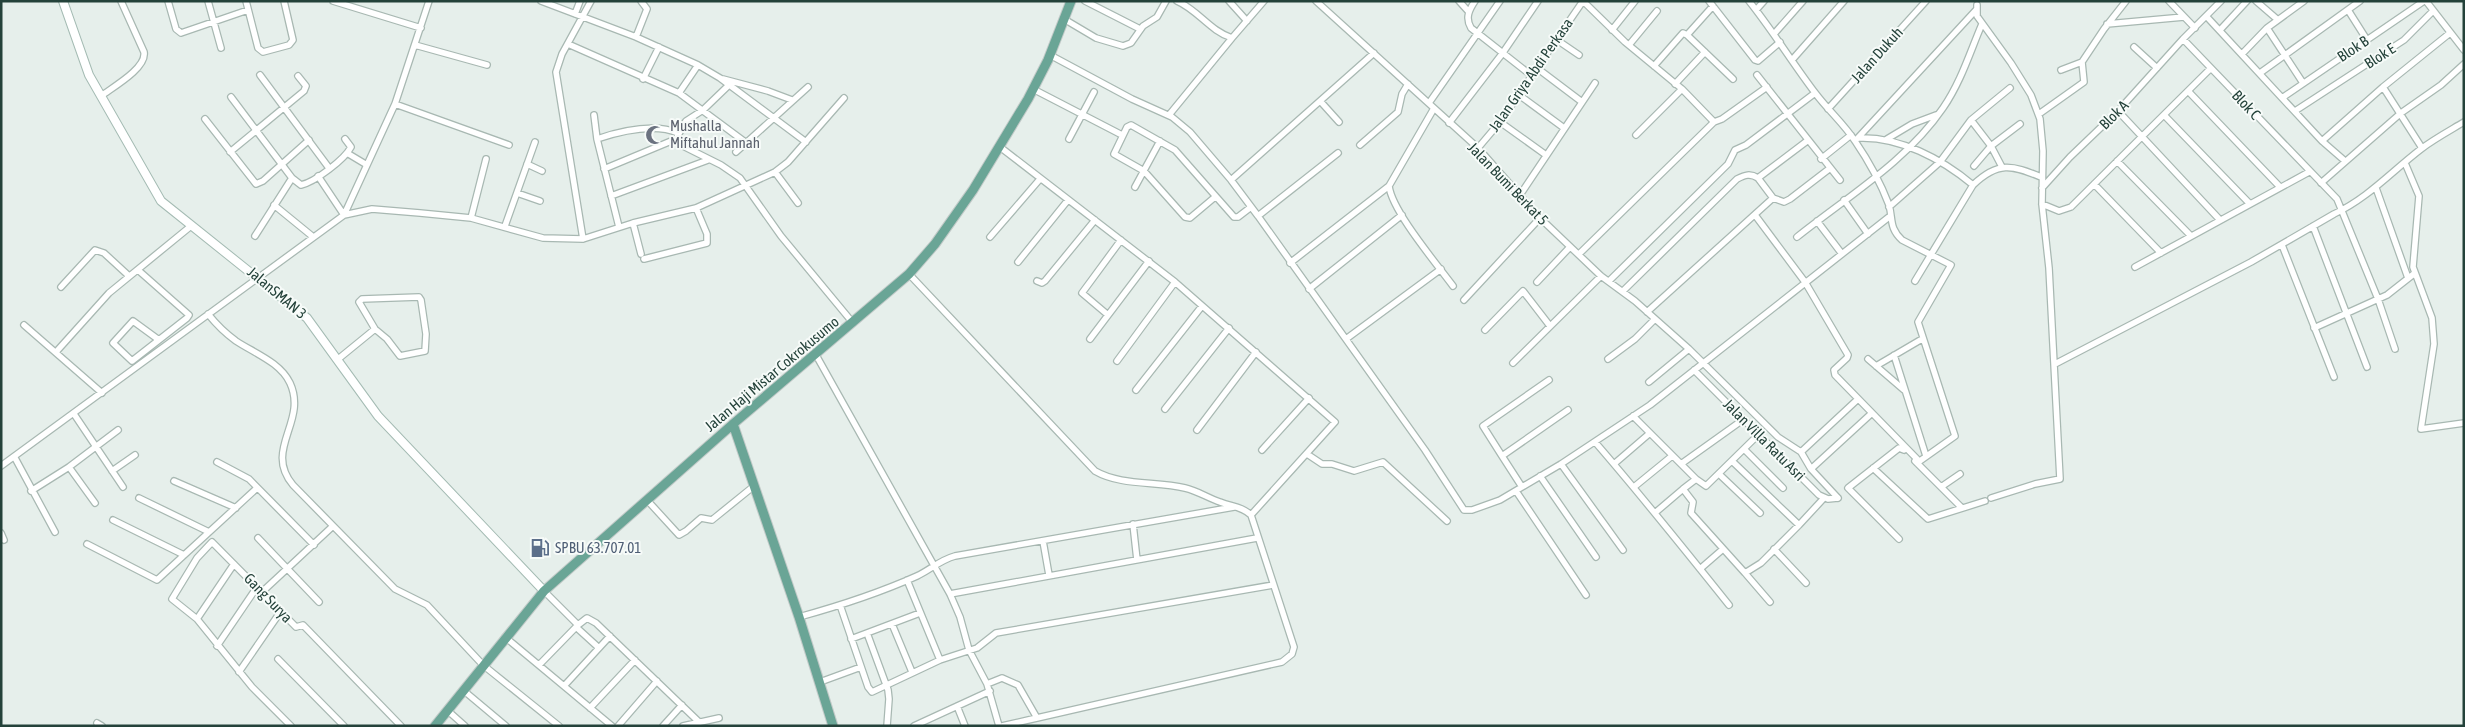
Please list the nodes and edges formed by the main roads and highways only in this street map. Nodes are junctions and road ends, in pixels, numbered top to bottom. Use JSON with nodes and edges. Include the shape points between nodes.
{"nodes":[{"id":1,"x":1071,"y":1,"type":"edge"},
{"id":2,"x":733,"y":424,"type":"junction"},
{"id":3,"x":435,"y":726,"type":"edge"},
{"id":4,"x":833,"y":726,"type":"edge"}],
"edges":[{"from":1,"to":2,"type":"main road","name":"Jalan Haji Mistar Cokrokusumo","via":[[1033,89],[951,225],[909,274]]},
{"from":2,"to":3,"type":"main road","name":"Jalan Haji Mistar Cokrokusumo","via":[[544,591]]},
{"from":2,"to":4,"type":"main road"}]}
